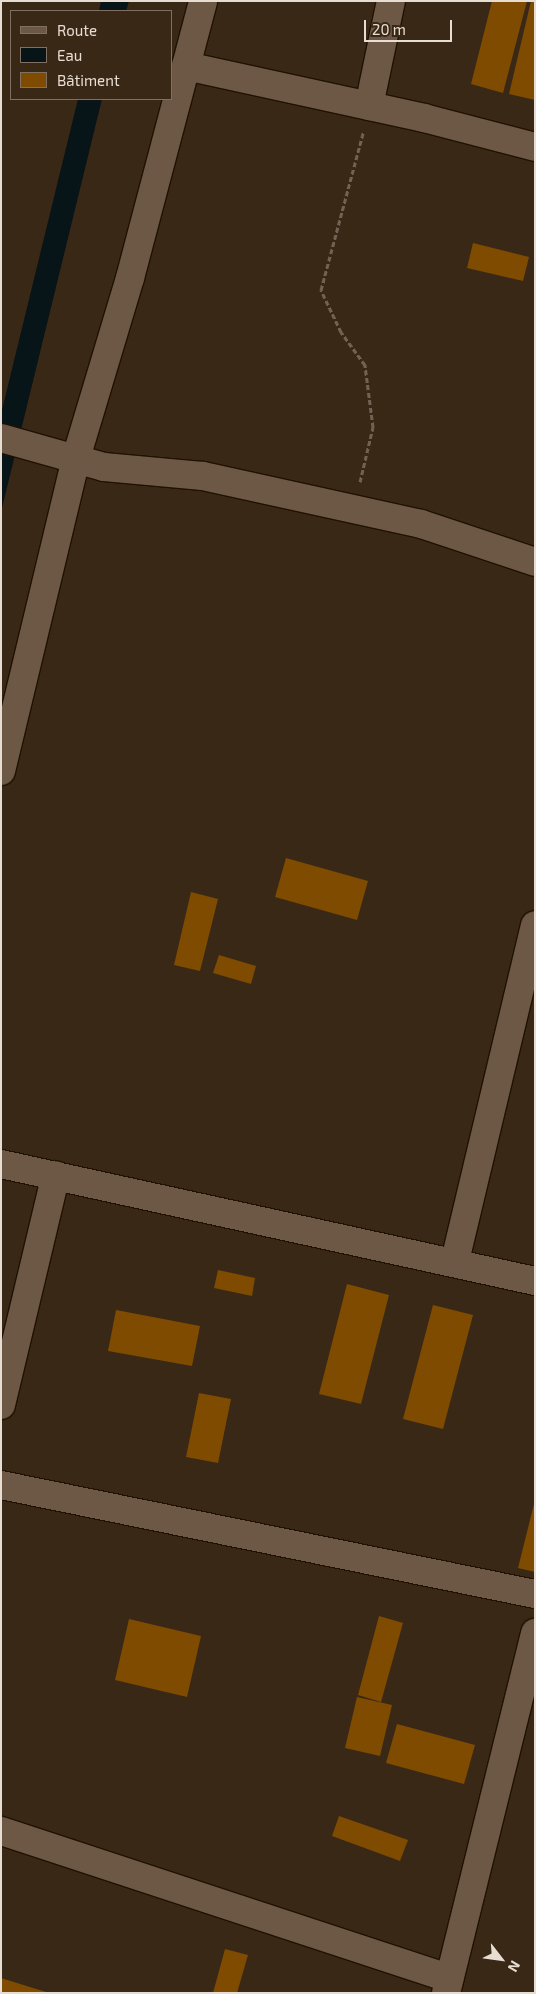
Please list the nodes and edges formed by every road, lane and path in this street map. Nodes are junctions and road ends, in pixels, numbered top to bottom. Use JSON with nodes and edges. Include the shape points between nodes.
{"nodes":[{"id":1,"x":203,"y":1,"type":"edge"},
{"id":2,"x":391,"y":1,"type":"edge"},
{"id":3,"x":186,"y":66,"type":"junction"},
{"id":4,"x":369,"y":106,"type":"junction"},
{"id":5,"x":535,"y":147,"type":"edge"},
{"id":6,"x":1,"y":438,"type":"edge"},
{"id":7,"x":76,"y":458,"type":"junction"},
{"id":8,"x":353,"y":511,"type":"junction"},
{"id":9,"x":535,"y":562,"type":"edge"},
{"id":10,"x":1,"y":771,"type":"edge"},
{"id":11,"x":535,"y":925,"type":"edge"},
{"id":12,"x":1,"y":1164,"type":"edge"},
{"id":13,"x":56,"y":1175,"type":"junction"},
{"id":14,"x":455,"y":1261,"type":"junction"},
{"id":15,"x":535,"y":1281,"type":"edge"},
{"id":16,"x":1,"y":1405,"type":"edge"},
{"id":17,"x":1,"y":1485,"type":"edge"},
{"id":18,"x":535,"y":1594,"type":"edge"},
{"id":19,"x":535,"y":1633,"type":"edge"},
{"id":20,"x":1,"y":1831,"type":"edge"},
{"id":21,"x":448,"y":1986,"type":"edge"}],
"edges":[{"from":1,"to":3,"type":"street"},
{"from":2,"to":4,"type":"street"},
{"from":3,"to":4,"type":"street"},
{"from":3,"to":7,"type":"street","via":[[135,260]]},
{"from":4,"to":5,"type":"street"},
{"from":4,"to":8,"type":"path","via":[[322,290],[341,332],[365,365],[373,427]]},
{"from":6,"to":7,"type":"street"},
{"from":7,"to":8,"type":"street","via":[[104,467],[203,476]]},
{"from":7,"to":10,"type":"street"},
{"from":8,"to":9,"type":"street","via":[[421,524]]},
{"from":11,"to":14,"type":"street"},
{"from":12,"to":13,"type":"street"},
{"from":13,"to":14,"type":"street"},
{"from":13,"to":16,"type":"street"},
{"from":14,"to":15,"type":"street"},
{"from":17,"to":18,"type":"street"},
{"from":19,"to":21,"type":"street"},
{"from":20,"to":21,"type":"street"}]}
